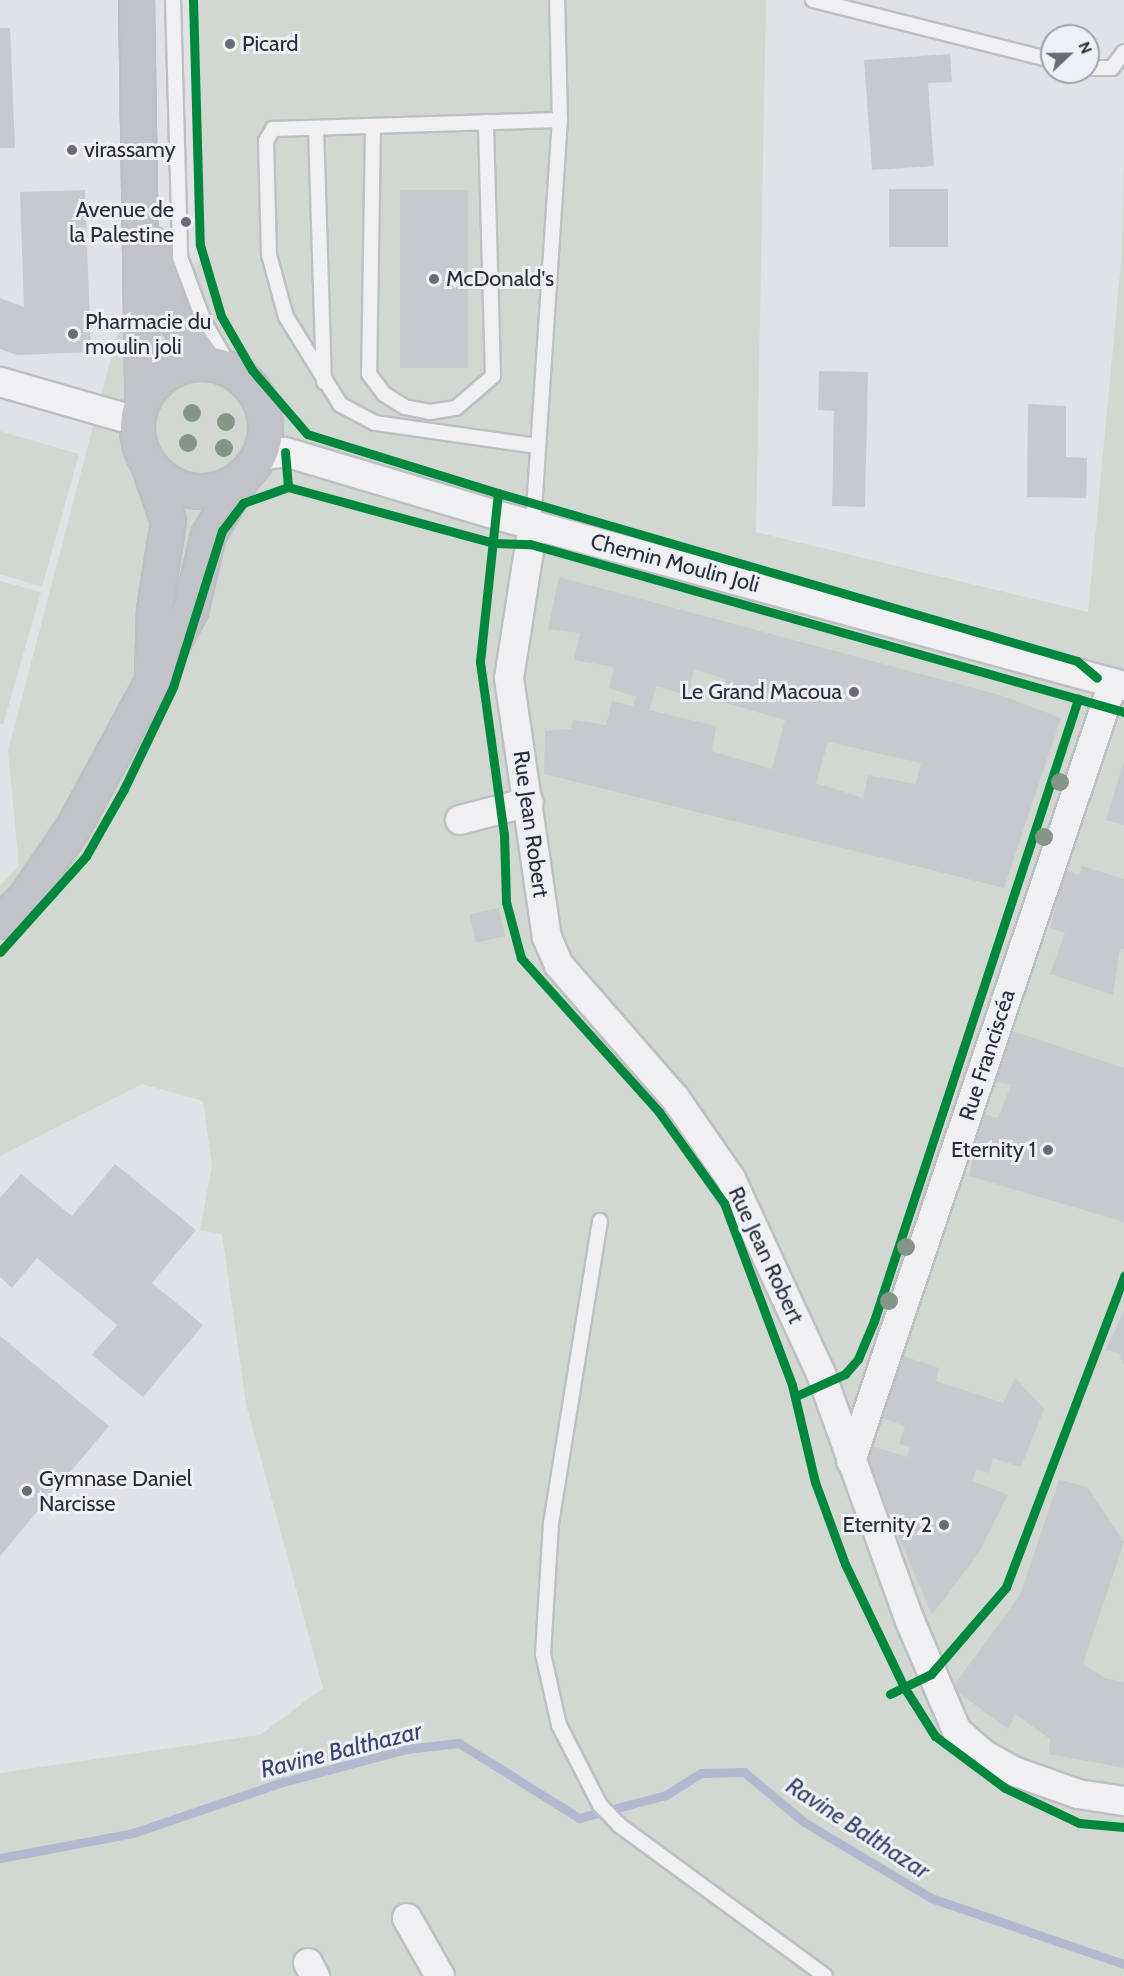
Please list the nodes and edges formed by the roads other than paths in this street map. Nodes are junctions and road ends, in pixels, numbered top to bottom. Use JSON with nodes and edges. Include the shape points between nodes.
{"nodes":[{"id":1,"x":136,"y":0,"type":"edge"},
{"id":2,"x":173,"y":0,"type":"edge"},
{"id":3,"x":557,"y":0,"type":"edge"},
{"id":4,"x":813,"y":0,"type":"edge"},
{"id":5,"x":1124,"y":52,"type":"edge"},
{"id":6,"x":1040,"y":57,"type":"edge"},
{"id":7,"x":1100,"y":68,"type":"edge"},
{"id":8,"x":560,"y":120,"type":"junction"},
{"id":9,"x":486,"y":122,"type":"junction"},
{"id":10,"x":373,"y":126,"type":"junction"},
{"id":11,"x":316,"y":128,"type":"junction"},
{"id":12,"x":142,"y":212,"type":"junction"},
{"id":13,"x":218,"y":366,"type":"junction"},
{"id":14,"x":0,"y":381,"type":"edge"},
{"id":15,"x":324,"y":382,"type":"junction"},
{"id":16,"x":139,"y":410,"type":"junction"},
{"id":17,"x":537,"y":446,"type":"junction"},
{"id":18,"x":148,"y":464,"type":"junction"},
{"id":19,"x":252,"y":466,"type":"junction"},
{"id":20,"x":533,"y":525,"type":"junction"},
{"id":21,"x":152,"y":675,"type":"junction"},
{"id":22,"x":1119,"y":684,"type":"edge"},
{"id":23,"x":529,"y":802,"type":"junction"},
{"id":24,"x":460,"y":820,"type":"dead end"},
{"id":25,"x":0,"y":921,"type":"edge"},
{"id":26,"x":600,"y":1221,"type":"dead end"},
{"id":27,"x":851,"y":1461,"type":"junction"},
{"id":28,"x":1124,"y":1802,"type":"edge"},
{"id":29,"x":407,"y":1918,"type":"dead end"},
{"id":30,"x":440,"y":1976,"type":"edge"},
{"id":31,"x":825,"y":1976,"type":"edge"}],
"edges":[{"from":1,"to":12,"type":"main road"},
{"from":2,"to":13,"type":"lane","via":[[180,257]]},
{"from":3,"to":8,"type":"lane"},
{"from":4,"to":6,"type":"lane"},
{"from":5,"to":7,"type":"lane","via":[[1112,68]]},
{"from":8,"to":9,"type":"lane"},
{"from":8,"to":17,"type":"lane"},
{"from":9,"to":10,"type":"lane"},
{"from":9,"to":10,"type":"lane","via":[[493,376],[456,408],[430,412],[398,403],[369,374]]},
{"from":10,"to":11,"type":"lane"},
{"from":11,"to":15,"type":"lane"},
{"from":11,"to":15,"type":"lane","via":[[273,129],[266,141],[268,232],[286,317]]},
{"from":12,"to":13,"type":"main road","via":[[169,310]]},
{"from":12,"to":16,"type":"main road","via":[[138,242]]},
{"from":13,"to":16,"type":"main road","via":[[168,370]]},
{"from":13,"to":19,"type":"main road","via":[[259,398],[265,418]]},
{"from":14,"to":16,"type":"street"},
{"from":15,"to":17,"type":"lane","via":[[340,404],[375,423]]},
{"from":16,"to":18,"type":"main road"},
{"from":17,"to":20,"type":"lane"},
{"from":18,"to":19,"type":"main road","via":[[182,489],[202,492]]},
{"from":18,"to":21,"type":"main road","via":[[168,521],[154,609]]},
{"from":19,"to":20,"type":"street","name":"Chemin Moulin Joli","via":[[285,452]]},
{"from":19,"to":21,"type":"main road","via":[[208,535],[190,611]]},
{"from":20,"to":22,"type":"street","name":"Chemin Moulin Joli"},
{"from":20,"to":23,"type":"street","name":"Rue Jean Robert","via":[[509,678]]},
{"from":21,"to":25,"type":"main road","via":[[74,827],[24,899]]},
{"from":22,"to":27,"type":"street","name":"Rue Franciscéa"},
{"from":23,"to":24,"type":"street"},
{"from":23,"to":27,"type":"street","name":"Rue Jean Robert","via":[[547,937],[559,965],[675,1098],[731,1179],[821,1374]]},
{"from":26,"to":31,"type":"lane","via":[[551,1523],[543,1654],[559,1725],[600,1805],[620,1825]]},
{"from":27,"to":28,"type":"street","name":"Rue Jean Robert","via":[[957,1731],[983,1754],[1016,1772],[1078,1794]]},
{"from":29,"to":30,"type":"street"}]}
